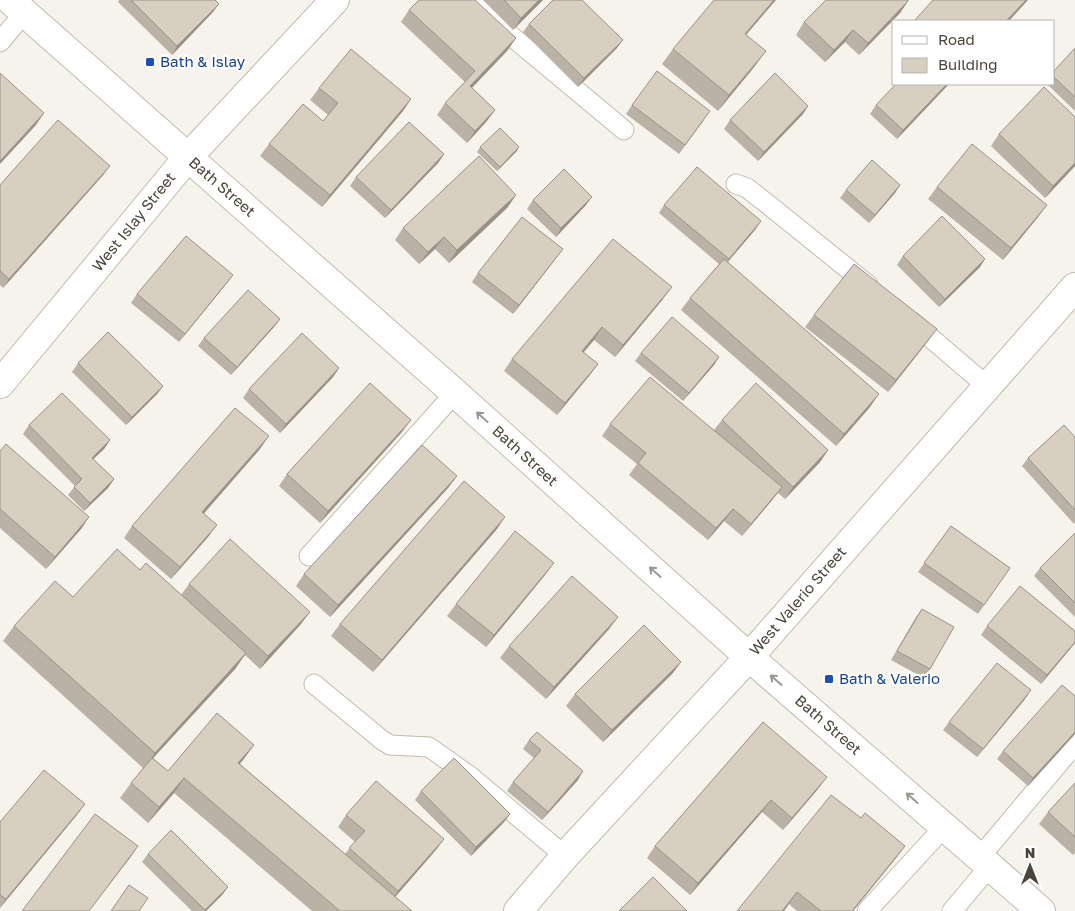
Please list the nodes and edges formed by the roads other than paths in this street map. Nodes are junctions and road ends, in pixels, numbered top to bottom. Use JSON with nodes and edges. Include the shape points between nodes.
{"nodes":[{"id":1,"x":335,"y":0,"type":"edge"},
{"id":2,"x":468,"y":0,"type":"edge"},
{"id":3,"x":17,"y":6,"type":"edge"},
{"id":4,"x":0,"y":42,"type":"edge"},
{"id":5,"x":624,"y":130,"type":"dead end"},
{"id":6,"x":188,"y":157,"type":"junction"},
{"id":7,"x":736,"y":184,"type":"dead end"},
{"id":8,"x":1075,"y":287,"type":"edge"},
{"id":9,"x":878,"y":294,"type":"edge"},
{"id":10,"x":901,"y":312,"type":"edge"},
{"id":11,"x":0,"y":384,"type":"edge"},
{"id":12,"x":987,"y":386,"type":"junction"},
{"id":13,"x":455,"y":393,"type":"junction"},
{"id":14,"x":309,"y":556,"type":"dead end"},
{"id":15,"x":749,"y":657,"type":"junction"},
{"id":16,"x":314,"y":684,"type":"dead end"},
{"id":17,"x":1075,"y":744,"type":"edge"},
{"id":18,"x":945,"y":826,"type":"junction"},
{"id":19,"x":565,"y":856,"type":"junction"},
{"id":20,"x":985,"y":861,"type":"junction"},
{"id":21,"x":518,"y":911,"type":"edge"},
{"id":22,"x":867,"y":911,"type":"edge"},
{"id":23,"x":952,"y":911,"type":"edge"},
{"id":24,"x":1041,"y":911,"type":"edge"}],
"edges":[{"from":1,"to":6,"type":"street","name":"West Islay Street"},
{"from":2,"to":5,"type":"lane"},
{"from":3,"to":4,"type":"lane"},
{"from":3,"to":6,"type":"street","name":"Bath Street"},
{"from":6,"to":11,"type":"street","name":"West Islay Street"},
{"from":6,"to":13,"type":"street","name":"Bath Street"},
{"from":7,"to":9,"type":"lane","via":[[747,188]]},
{"from":8,"to":12,"type":"street","name":"West Valerio Street"},
{"from":10,"to":12,"type":"lane"},
{"from":12,"to":15,"type":"street","name":"West Valerio Street"},
{"from":13,"to":14,"type":"lane"},
{"from":15,"to":13,"type":"street","name":"Bath Street","one_way":true},
{"from":18,"to":15,"type":"street","name":"Bath Street","one_way":true},
{"from":15,"to":19,"type":"street","name":"West Valerio Street"},
{"from":16,"to":19,"type":"lane","via":[[382,740],[390,744],[429,747],[471,777]]},
{"from":17,"to":20,"type":"lane"},
{"from":18,"to":20,"type":"street","name":"Bath Street"},
{"from":18,"to":22,"type":"lane"},
{"from":19,"to":21,"type":"street","name":"West Valerio Street"},
{"from":20,"to":23,"type":"lane"},
{"from":20,"to":24,"type":"street","name":"Bath Street"}]}
